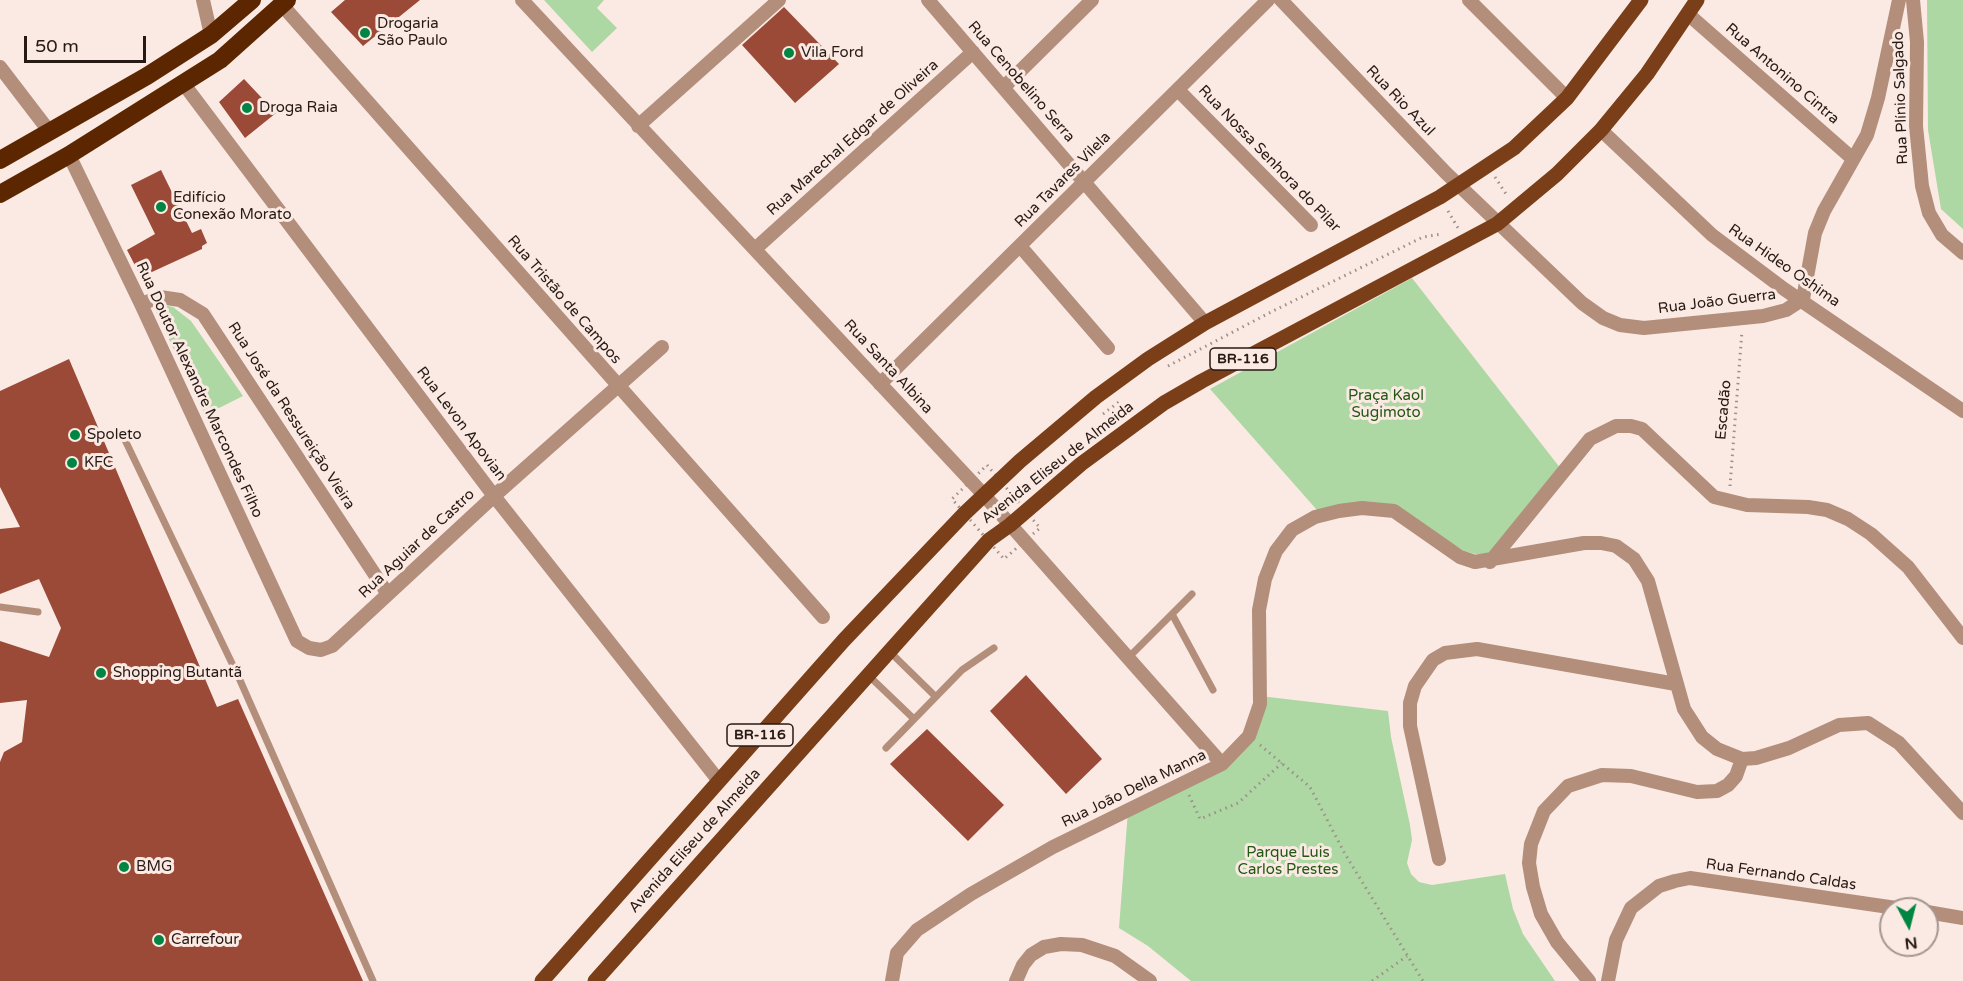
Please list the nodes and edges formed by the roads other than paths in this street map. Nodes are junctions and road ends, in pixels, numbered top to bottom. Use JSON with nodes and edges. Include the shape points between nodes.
{"nodes":[{"id":1,"x":203,"y":0,"type":"edge"},
{"id":2,"x":252,"y":0,"type":"edge"},
{"id":3,"x":523,"y":0,"type":"edge"},
{"id":4,"x":779,"y":0,"type":"edge"},
{"id":5,"x":928,"y":0,"type":"edge"},
{"id":6,"x":1092,"y":0,"type":"edge"},
{"id":7,"x":1268,"y":0,"type":"edge"},
{"id":8,"x":1281,"y":0,"type":"edge"},
{"id":9,"x":1469,"y":0,"type":"edge"},
{"id":10,"x":1641,"y":0,"type":"edge"},
{"id":11,"x":1697,"y":0,"type":"edge"},
{"id":12,"x":1899,"y":0,"type":"edge"},
{"id":13,"x":1913,"y":0,"type":"edge"},
{"id":14,"x":284,"y":2,"type":"edge"},
{"id":15,"x":1689,"y":15,"type":"junction"},
{"id":16,"x":211,"y":35,"type":"junction"},
{"id":17,"x":973,"y":52,"type":"junction"},
{"id":18,"x":0,"y":67,"type":"edge"},
{"id":19,"x":183,"y":83,"type":"junction"},
{"id":20,"x":1004,"y":87,"type":"junction"},
{"id":21,"x":1178,"y":90,"type":"junction"},
{"id":22,"x":1567,"y":98,"type":"junction"},
{"id":23,"x":639,"y":126,"type":"junction"},
{"id":24,"x":1601,"y":130,"type":"junction"},
{"id":25,"x":49,"y":131,"type":"junction"},
{"id":26,"x":69,"y":155,"type":"junction"},
{"id":27,"x":1853,"y":159,"type":"junction"},
{"id":28,"x":0,"y":160,"type":"edge"},
{"id":29,"x":1085,"y":181,"type":"junction"},
{"id":30,"x":1459,"y":184,"type":"junction"},
{"id":31,"x":0,"y":194,"type":"edge"},
{"id":32,"x":1497,"y":224,"type":"junction"},
{"id":33,"x":1311,"y":225,"type":"dead end"},
{"id":34,"x":1020,"y":246,"type":"junction"},
{"id":35,"x":755,"y":249,"type":"junction"},
{"id":36,"x":1963,"y":253,"type":"edge"},
{"id":37,"x":1803,"y":299,"type":"junction"},
{"id":38,"x":141,"y":304,"type":"junction"},
{"id":39,"x":1205,"y":323,"type":"junction"},
{"id":40,"x":662,"y":347,"type":"dead end"},
{"id":41,"x":1108,"y":348,"type":"dead end"},
{"id":42,"x":880,"y":384,"type":"junction"},
{"id":43,"x":618,"y":386,"type":"junction"},
{"id":44,"x":1963,"y":411,"type":"edge"},
{"id":45,"x":125,"y":440,"type":"dead end"},
{"id":46,"x":984,"y":495,"type":"junction"},
{"id":47,"x":494,"y":496,"type":"junction"},
{"id":48,"x":1010,"y":525,"type":"junction"},
{"id":49,"x":1490,"y":562,"type":"junction"},
{"id":50,"x":387,"y":593,"type":"junction"},
{"id":51,"x":1192,"y":594,"type":"dead end"},
{"id":52,"x":0,"y":607,"type":"edge"},
{"id":53,"x":38,"y":612,"type":"dead end"},
{"id":54,"x":1172,"y":614,"type":"junction"},
{"id":55,"x":824,"y":616,"type":"dead end"},
{"id":56,"x":1963,"y":638,"type":"edge"},
{"id":57,"x":297,"y":641,"type":"joint"},
{"id":58,"x":994,"y":648,"type":"dead end"},
{"id":59,"x":889,"y":651,"type":"junction"},
{"id":60,"x":1128,"y":658,"type":"junction"},
{"id":61,"x":868,"y":675,"type":"junction"},
{"id":62,"x":1676,"y":684,"type":"junction"},
{"id":63,"x":1213,"y":690,"type":"dead end"},
{"id":64,"x":935,"y":696,"type":"junction"},
{"id":65,"x":915,"y":719,"type":"junction"},
{"id":66,"x":886,"y":748,"type":"dead end"},
{"id":67,"x":1742,"y":759,"type":"junction"},
{"id":68,"x":1222,"y":764,"type":"junction"},
{"id":69,"x":718,"y":781,"type":"junction"},
{"id":70,"x":1963,"y":813,"type":"edge"},
{"id":71,"x":1439,"y":859,"type":"dead end"},
{"id":72,"x":1879,"y":906,"type":"edge"},
{"id":73,"x":1939,"y":914,"type":"edge"},
{"id":74,"x":1963,"y":918,"type":"edge"},
{"id":75,"x":372,"y":981,"type":"edge"},
{"id":76,"x":542,"y":981,"type":"edge"},
{"id":77,"x":595,"y":981,"type":"edge"},
{"id":78,"x":892,"y":981,"type":"edge"},
{"id":79,"x":1016,"y":981,"type":"edge"},
{"id":80,"x":1150,"y":981,"type":"edge"},
{"id":81,"x":1588,"y":981,"type":"edge"},
{"id":82,"x":1608,"y":981,"type":"edge"}],
"edges":[{"from":1,"to":16,"type":"street"},
{"from":2,"to":16,"type":"highway"},
{"from":3,"to":23,"type":"street","name":"Rua Santa Albina"},
{"from":4,"to":23,"type":"street"},
{"from":5,"to":17,"type":"street","name":"Rua Cenobelino Serra"},
{"from":6,"to":20,"type":"street"},
{"from":7,"to":21,"type":"street","name":"Rua Tavares Vilela"},
{"from":8,"to":30,"type":"street","name":"Rua Rio Azul"},
{"from":9,"to":22,"type":"street"},
{"from":10,"to":22,"type":"main road","name":"Avenida Eliseu de Almeida","number":"BR-116"},
{"from":11,"to":15,"type":"main road","name":"Avenida Eliseu de Almeida","number":"BR-116"},
{"from":12,"to":27,"type":"street","via":[[1878,98],[1867,135]]},
{"from":13,"to":36,"type":"street","name":"Rua Plínio Salgado","via":[[1916,126],[1922,186],[1929,213],[1942,235]]},
{"from":14,"to":19,"type":"highway","via":[[220,60]]},
{"from":14,"to":43,"type":"street","name":"Rua Tristão de Campos"},
{"from":15,"to":24,"type":"main road","name":"Avenida Eliseu de Almeida","number":"BR-116"},
{"from":15,"to":27,"type":"street","name":"Rua Antonino Cintra"},
{"from":16,"to":25,"type":"highway"},
{"from":17,"to":20,"type":"street","name":"Rua Cenobelino Serra"},
{"from":17,"to":35,"type":"street","name":"Rua Marechal Edgar de Oliveira"},
{"from":18,"to":25,"type":"street"},
{"from":19,"to":26,"type":"highway"},
{"from":19,"to":47,"type":"street","name":"Rua Levon Apovian"},
{"from":20,"to":29,"type":"street","name":"Rua Cenobelino Serra"},
{"from":21,"to":29,"type":"street","name":"Rua Tavares Vilela"},
{"from":21,"to":33,"type":"street","name":"Rua Nossa Senhora do Pilar"},
{"from":22,"to":30,"type":"main road","name":"Avenida Eliseu de Almeida","number":"BR-116","via":[[1514,148]]},
{"from":23,"to":35,"type":"street","name":"Rua Santa Albina"},
{"from":24,"to":32,"type":"main road","name":"Avenida Eliseu de Almeida","number":"BR-116","via":[[1557,174]]},
{"from":24,"to":37,"type":"street","name":"Rua Hideo Oshima","via":[[1712,235]]},
{"from":25,"to":28,"type":"highway"},
{"from":26,"to":31,"type":"highway"},
{"from":26,"to":38,"type":"street","name":"Rua Doutor Alexandre Marcondes Filho"},
{"from":27,"to":37,"type":"street","via":[[1835,187],[1815,233]]},
{"from":29,"to":34,"type":"street","name":"Rua Tavares Vilela"},
{"from":29,"to":39,"type":"street","name":"Rua Cenobelino Serra"},
{"from":30,"to":32,"type":"street","name":"Rua Rio Azul"},
{"from":30,"to":39,"type":"main road","name":"Avenida Eliseu de Almeida","number":"BR-116"},
{"from":32,"to":37,"type":"street","name":"Rua João Guerra","via":[[1582,303],[1620,325],[1644,328],[1743,318],[1786,310]]},
{"from":32,"to":48,"type":"main road","name":"Avenida Eliseu de Almeida","number":"BR-116","via":[[1164,403],[1081,464]]},
{"from":34,"to":41,"type":"street"},
{"from":34,"to":42,"type":"street","name":"Rua Tavares Vilela"},
{"from":35,"to":42,"type":"street","name":"Rua Santa Albina"},
{"from":37,"to":44,"type":"street","name":"Rua Hideo Oshima"},
{"from":38,"to":50,"type":"street","name":"Rua José da Ressureição Vieira","via":[[160,297],[170,298],[203,314]]},
{"from":38,"to":57,"type":"street","name":"Rua Doutor Alexandre Marcondes Filho"},
{"from":39,"to":46,"type":"main road","name":"Avenida Eliseu de Almeida","number":"BR-116","via":[[1095,397]]},
{"from":40,"to":43,"type":"street","name":"Rua Aguiar de Castro"},
{"from":42,"to":46,"type":"street","name":"Rua Santa Albina"},
{"from":43,"to":47,"type":"street","name":"Rua Aguiar de Castro"},
{"from":43,"to":55,"type":"street","name":"Rua Tristão de Campos"},
{"from":45,"to":75,"type":"lane","via":[[239,678]]},
{"from":46,"to":48,"type":"street","name":"Rua Santa Albina"},
{"from":46,"to":69,"type":"main road","name":"Avenida Eliseu de Almeida","number":"BR-116","via":[[844,640]]},
{"from":47,"to":50,"type":"street","name":"Rua Aguiar de Castro"},
{"from":47,"to":69,"type":"street","name":"Rua Levon Apovian"},
{"from":48,"to":59,"type":"main road","name":"Avenida Eliseu de Almeida","number":"BR-116","via":[[989,540]]},
{"from":48,"to":60,"type":"street","name":"Rua Santa Albina"},
{"from":49,"to":56,"type":"street","via":[[1590,439],[1616,426],[1642,429],[1714,497],[1728,502],[1809,507],[1848,519],[1908,567]]},
{"from":49,"to":62,"type":"street","name":"Rua João Della Manna","via":[[1584,543],[1616,546],[1634,559],[1648,581]]},
{"from":49,"to":68,"type":"street","name":"Rua João Della Manna","via":[[1460,557],[1394,511],[1339,511],[1315,517],[1292,530],[1276,551],[1259,610],[1260,704],[1249,736]]},
{"from":50,"to":57,"type":"street","name":"Rua Aguiar de Castro","via":[[332,646],[321,650]]},
{"from":51,"to":54,"type":"lane"},
{"from":52,"to":53,"type":"lane"},
{"from":54,"to":60,"type":"lane"},
{"from":54,"to":63,"type":"lane"},
{"from":58,"to":64,"type":"lane","via":[[962,670]]},
{"from":59,"to":61,"type":"main road","name":"Avenida Eliseu de Almeida","number":"BR-116"},
{"from":59,"to":64,"type":"lane"},
{"from":60,"to":68,"type":"street","name":"Rua Santa Albina"},
{"from":61,"to":65,"type":"lane"},
{"from":61,"to":77,"type":"main road","name":"Avenida Eliseu de Almeida","number":"BR-116"},
{"from":62,"to":67,"type":"street","name":"Rua João Della Manna","via":[[1684,709],[1702,737],[1717,749]]},
{"from":62,"to":71,"type":"street","via":[[1477,649],[1445,652],[1433,660],[1415,686],[1410,726]]},
{"from":64,"to":65,"type":"lane"},
{"from":65,"to":66,"type":"lane"},
{"from":67,"to":70,"type":"street","via":[[1780,751],[1839,725],[1868,723],[1899,743]]},
{"from":67,"to":81,"type":"street","via":[[1737,776],[1717,791],[1697,792],[1631,776],[1602,775],[1568,786],[1544,811],[1531,844],[1533,887],[1541,914],[1557,942]]},
{"from":68,"to":78,"type":"street","name":"Rua João Della Manna","via":[[1053,847],[971,894],[917,930],[897,953]]},
{"from":69,"to":76,"type":"main road","name":"Avenida Eliseu de Almeida","number":"BR-116"},
{"from":72,"to":82,"type":"street","name":"Rua Fernando Caldas","via":[[1690,878],[1675,881],[1659,886],[1632,908],[1616,940]]},
{"from":73,"to":74,"type":"street"},
{"from":79,"to":80,"type":"street","via":[[1031,955],[1044,947],[1061,944],[1082,945],[1115,956]]}]}
